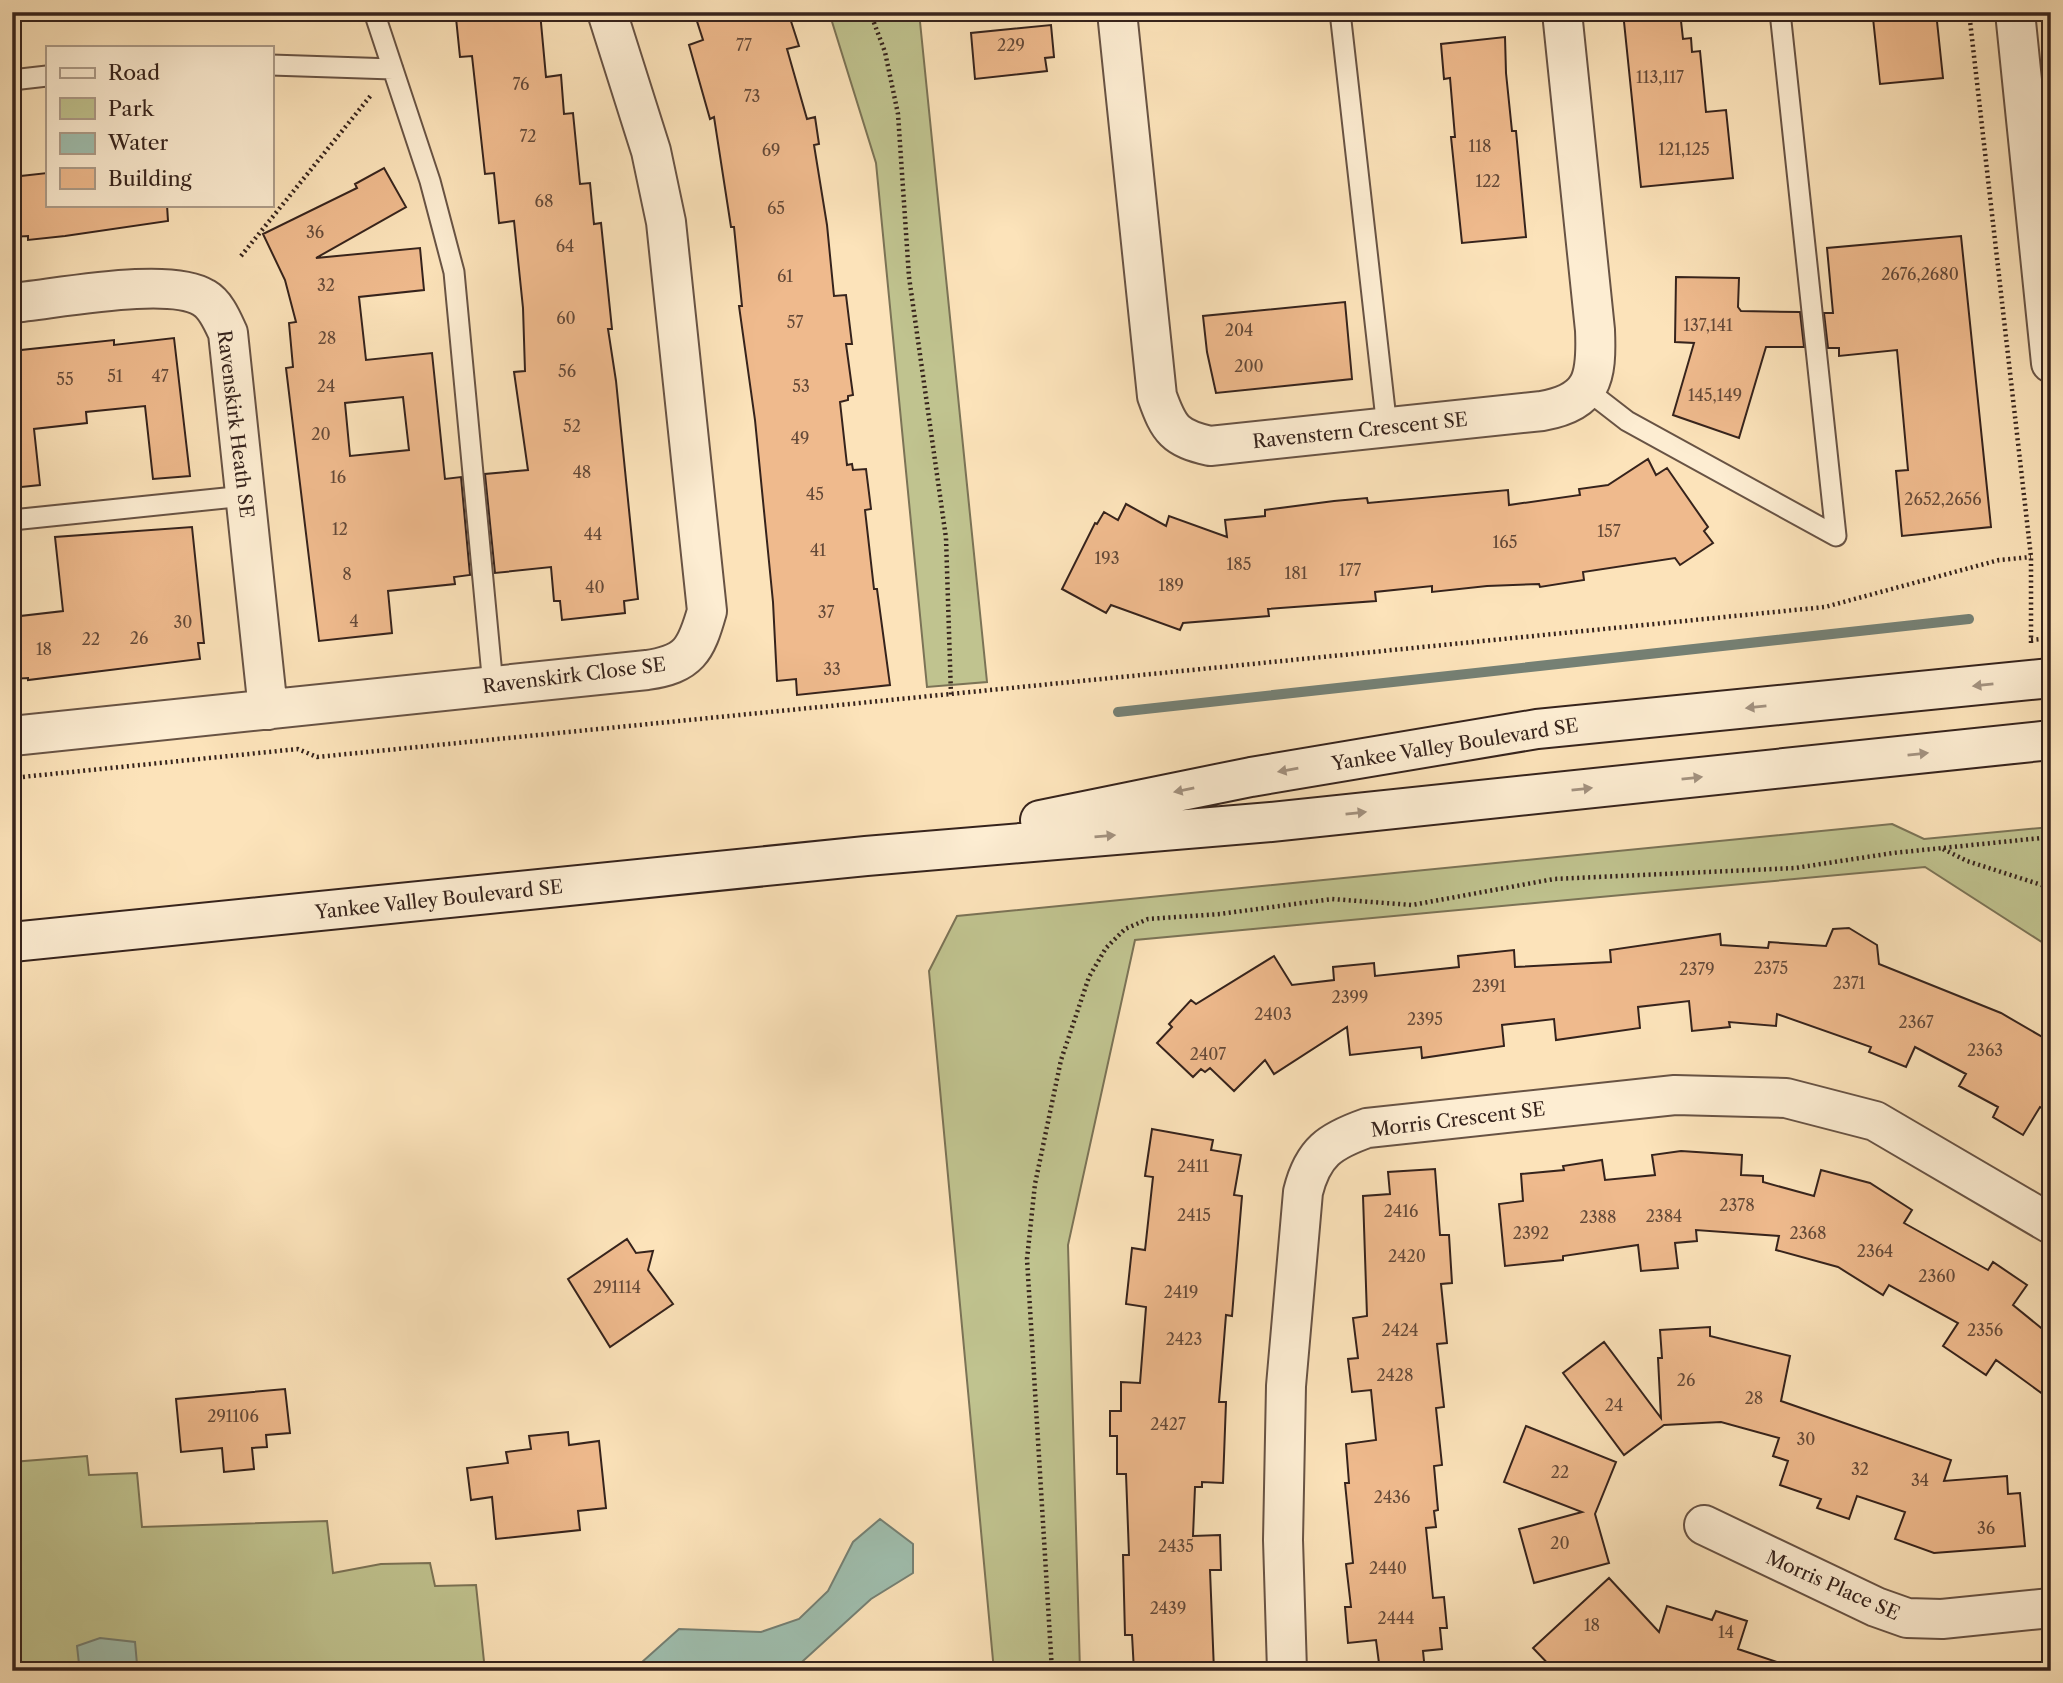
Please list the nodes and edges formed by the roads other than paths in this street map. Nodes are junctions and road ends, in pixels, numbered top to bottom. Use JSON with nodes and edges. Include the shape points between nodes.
{"nodes":[{"id":1,"x":374,"y":12,"type":"edge"},
{"id":2,"x":607,"y":12,"type":"edge"},
{"id":3,"x":1116,"y":12,"type":"edge"},
{"id":4,"x":1339,"y":12,"type":"edge"},
{"id":5,"x":1562,"y":12,"type":"edge"},
{"id":6,"x":1780,"y":12,"type":"edge"},
{"id":7,"x":2015,"y":12,"type":"edge"},
{"id":8,"x":273,"y":65,"type":"edge"},
{"id":9,"x":393,"y":69,"type":"junction"},
{"id":10,"x":46,"y":76,"type":"edge"},
{"id":11,"x":12,"y":80,"type":"edge"},
{"id":12,"x":12,"y":303,"type":"edge"},
{"id":13,"x":2051,"y":363,"type":"edge"},
{"id":14,"x":1587,"y":390,"type":"junction"},
{"id":15,"x":1387,"y":428,"type":"junction"},
{"id":16,"x":245,"y":496,"type":"junction"},
{"id":17,"x":12,"y":520,"type":"edge"},
{"id":18,"x":2051,"y":678,"type":"edge"},
{"id":19,"x":493,"y":686,"type":"junction"},
{"id":20,"x":268,"y":710,"type":"junction"},
{"id":21,"x":12,"y":736,"type":"edge"},
{"id":22,"x":2046,"y":752,"type":"edge"},
{"id":23,"x":866,"y":856,"type":"junction"},
{"id":24,"x":12,"y":942,"type":"edge"},
{"id":25,"x":2051,"y":1224,"type":"edge"},
{"id":26,"x":1704,"y":1525,"type":"dead end"},
{"id":27,"x":2051,"y":1608,"type":"edge"},
{"id":28,"x":1287,"y":1671,"type":"edge"}],
"edges":[{"from":1,"to":9,"type":"lane"},
{"from":2,"to":19,"type":"street","name":"Ravenskirk Close SE","via":[[650,151],[666,222],[707,611],[689,656],[668,667]]},
{"from":3,"to":15,"type":"street","name":"Ravenstern Crescent SE","via":[[1157,396],[1167,424],[1185,440],[1210,446]]},
{"from":4,"to":15,"type":"lane"},
{"from":5,"to":14,"type":"street","via":[[1595,330],[1597,365]]},
{"from":6,"to":14,"type":"lane","via":[[1836,536],[1627,421]]},
{"from":7,"to":13,"type":"street"},
{"from":8,"to":9,"type":"lane"},
{"from":9,"to":19,"type":"lane","via":[[454,272]]},
{"from":10,"to":11,"type":"lane"},
{"from":12,"to":16,"type":"street","name":"Ravenskirk Heath SE","via":[[170,287],[206,299],[228,333]]},
{"from":14,"to":15,"type":"street","name":"Ravenstern Crescent SE","via":[[1567,407]]},
{"from":16,"to":17,"type":"lane"},
{"from":16,"to":20,"type":"street","name":"Ravenskirk Heath SE"},
{"from":18,"to":23,"type":"street","name":"Yankee Valley Boulevard SE","one_way":true,"via":[[1537,729],[1251,777]]},
{"from":19,"to":20,"type":"street","name":"Ravenskirk Close SE"},
{"from":20,"to":21,"type":"street","name":"Ravenskirk Close SE"},
{"from":23,"to":22,"type":"street","name":"Yankee Valley Boulevard SE","one_way":true},
{"from":23,"to":24,"type":"street","name":"Yankee Valley Boulevard SE"},
{"from":25,"to":28,"type":"street","name":"Morris Crescent SE","via":[[1875,1121],[1786,1098],[1675,1095],[1367,1128],[1340,1138],[1322,1151],[1308,1171],[1303,1192],[1286,1386],[1283,1540]]},
{"from":26,"to":27,"type":"street","name":"Morris Place SE","via":[[1907,1618]]}]}
